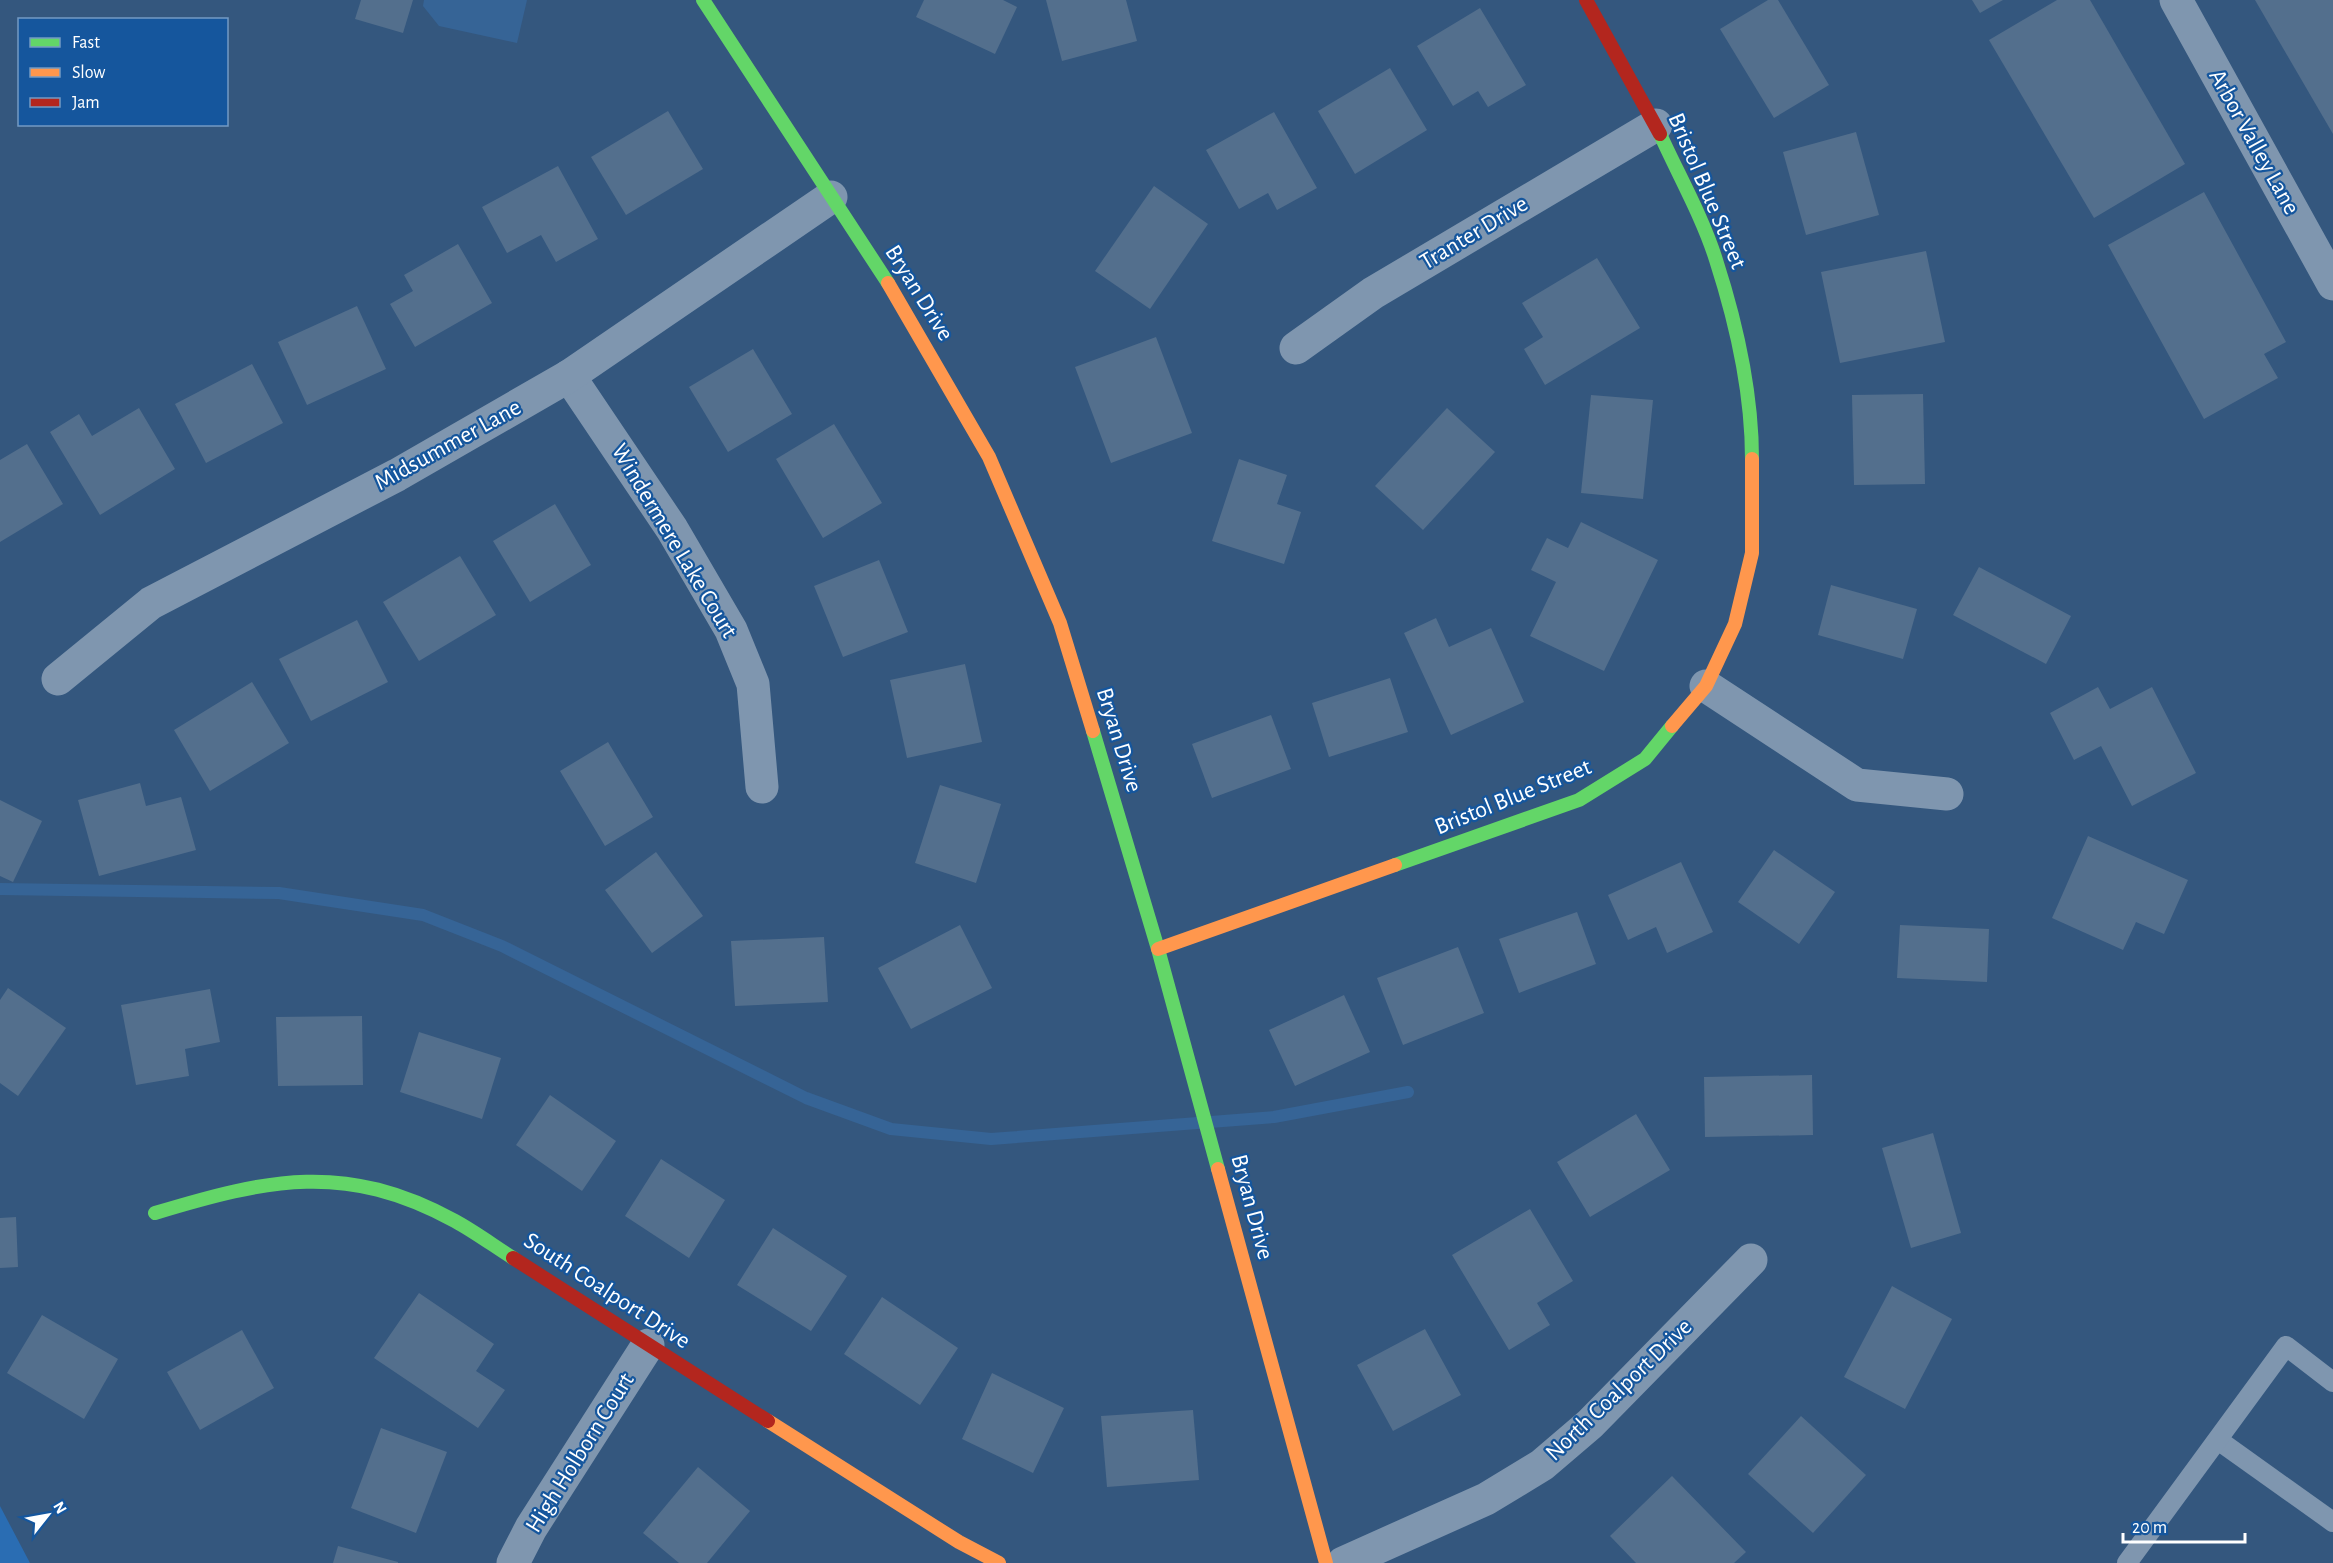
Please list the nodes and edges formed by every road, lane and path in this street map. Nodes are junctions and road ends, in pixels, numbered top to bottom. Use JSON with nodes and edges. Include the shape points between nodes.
{"nodes":[{"id":1,"x":703,"y":0,"type":"edge"},
{"id":2,"x":1586,"y":0,"type":"edge"},
{"id":3,"x":2176,"y":0,"type":"edge"},
{"id":4,"x":1656,"y":125,"type":"junction"},
{"id":5,"x":831,"y":197,"type":"junction"},
{"id":6,"x":2333,"y":284,"type":"edge"},
{"id":7,"x":1296,"y":348,"type":"dead end"},
{"id":8,"x":569,"y":376,"type":"junction"},
{"id":9,"x":58,"y":679,"type":"dead end"},
{"id":10,"x":1706,"y":686,"type":"junction"},
{"id":11,"x":762,"y":787,"type":"dead end"},
{"id":12,"x":1947,"y":794,"type":"dead end"},
{"id":13,"x":1158,"y":949,"type":"junction"},
{"id":14,"x":155,"y":1213,"type":"dead end"},
{"id":15,"x":1751,"y":1260,"type":"dead end"},
{"id":16,"x":648,"y":1345,"type":"junction"},
{"id":17,"x":2333,"y":1382,"type":"edge"},
{"id":18,"x":2218,"y":1440,"type":"junction"},
{"id":19,"x":2333,"y":1522,"type":"edge"},
{"id":20,"x":513,"y":1563,"type":"edge"},
{"id":21,"x":999,"y":1563,"type":"edge"},
{"id":22,"x":1326,"y":1563,"type":"edge"},
{"id":23,"x":1343,"y":1563,"type":"edge"},
{"id":24,"x":2127,"y":1563,"type":"edge"}],
"edges":[{"from":1,"to":5,"type":"street","name":"Bryan Drive"},
{"from":2,"to":4,"type":"street","name":"Bristol Blue Street"},
{"from":3,"to":6,"type":"street","name":"Arbor Valley Lane"},
{"from":4,"to":7,"type":"street","name":"Tranter Drive","via":[[1372,293]]},
{"from":4,"to":10,"type":"street","name":"Bristol Blue Street","via":[[1716,258],[1739,347],[1752,434],[1752,553],[1735,624]]},
{"from":5,"to":8,"type":"street","name":"Midsummer Lane"},
{"from":5,"to":13,"type":"street","name":"Bryan Drive","via":[[905,309],[989,457],[1060,623]]},
{"from":8,"to":9,"type":"street","name":"Midsummer Lane","via":[[397,476],[151,603]]},
{"from":8,"to":11,"type":"street","name":"Windermere Lake Court","via":[[672,529],[731,630],[753,684]]},
{"from":10,"to":12,"type":"street","via":[[1857,785]]},
{"from":10,"to":13,"type":"street","name":"Bristol Blue Street","via":[[1645,759],[1579,800]]},
{"from":13,"to":22,"type":"street","name":"Bryan Drive"},
{"from":14,"to":16,"type":"street","name":"South Coalport Drive","via":[[239,1188],[283,1181],[322,1180],[378,1190],[455,1221]]},
{"from":15,"to":23,"type":"street","name":"North Coalport Drive","via":[[1590,1424],[1542,1465],[1486,1499]]},
{"from":16,"to":20,"type":"street","name":"High Holborn Court","via":[[531,1528]]},
{"from":16,"to":21,"type":"street","name":"South Coalport Drive","via":[[959,1542]]},
{"from":17,"to":18,"type":"lane","via":[[2286,1346]]},
{"from":18,"to":19,"type":"lane"},
{"from":18,"to":24,"type":"lane"}]}
